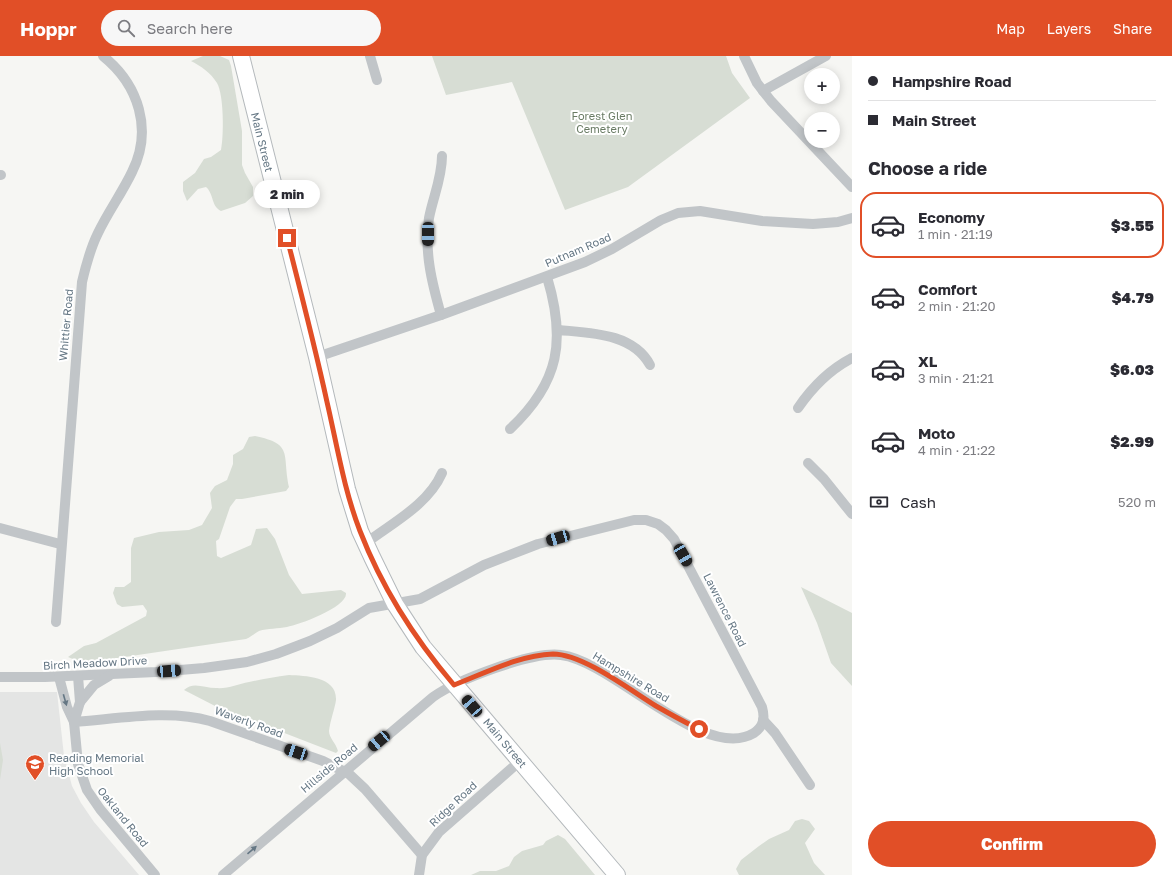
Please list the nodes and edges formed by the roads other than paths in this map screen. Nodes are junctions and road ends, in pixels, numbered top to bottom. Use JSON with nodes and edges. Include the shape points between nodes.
{"nodes":[{"id":1,"x":103,"y":56,"type":"edge"},
{"id":2,"x":240,"y":56,"type":"edge"},
{"id":3,"x":370,"y":56,"type":"edge"},
{"id":4,"x":744,"y":56,"type":"edge"},
{"id":5,"x":826,"y":56,"type":"edge"},
{"id":6,"x":377,"y":80,"type":"dead end"},
{"id":7,"x":763,"y":91,"type":"junction"},
{"id":8,"x":442,"y":156,"type":"dead end"},
{"id":9,"x":852,"y":187,"type":"edge"},
{"id":10,"x":852,"y":218,"type":"edge"},
{"id":11,"x":547,"y":276,"type":"junction"},
{"id":12,"x":441,"y":315,"type":"junction"},
{"id":13,"x":558,"y":330,"type":"junction"},
{"id":14,"x":317,"y":357,"type":"junction"},
{"id":15,"x":852,"y":358,"type":"edge"},
{"id":16,"x":650,"y":365,"type":"dead end"},
{"id":17,"x":798,"y":408,"type":"dead end"},
{"id":18,"x":510,"y":428,"type":"dead end"},
{"id":19,"x":808,"y":463,"type":"dead end"},
{"id":20,"x":442,"y":473,"type":"dead end"},
{"id":21,"x":852,"y":514,"type":"edge"},
{"id":22,"x":0,"y":528,"type":"edge"},
{"id":23,"x":366,"y":543,"type":"junction"},
{"id":24,"x":60,"y":544,"type":"junction"},
{"id":25,"x":395,"y":604,"type":"junction"},
{"id":26,"x":56,"y":622,"type":"dead end"},
{"id":27,"x":112,"y":674,"type":"junction"},
{"id":28,"x":78,"y":676,"type":"junction"},
{"id":29,"x":0,"y":677,"type":"edge"},
{"id":30,"x":59,"y":677,"type":"junction"},
{"id":31,"x":454,"y":685,"type":"junction"},
{"id":32,"x":80,"y":702,"type":"junction"},
{"id":33,"x":763,"y":720,"type":"junction"},
{"id":34,"x":74,"y":722,"type":"junction"},
{"id":35,"x":520,"y":761,"type":"junction"},
{"id":36,"x":344,"y":771,"type":"junction"},
{"id":37,"x":810,"y":785,"type":"dead end"},
{"id":38,"x":422,"y":855,"type":"junction"},
{"id":39,"x":155,"y":875,"type":"edge"},
{"id":40,"x":223,"y":875,"type":"edge"},
{"id":41,"x":419,"y":875,"type":"edge"},
{"id":42,"x":617,"y":875,"type":"edge"}],
"edges":[{"from":1,"to":24,"type":"street","name":"Whittier Road","via":[[125,78],[135,96],[142,117],[142,138],[132,172],[98,233],[86,264],[77,333]]},
{"from":2,"to":14,"type":"main road","name":"Main Street"},
{"from":3,"to":6,"type":"street"},
{"from":4,"to":7,"type":"street"},
{"from":5,"to":7,"type":"street"},
{"from":7,"to":9,"type":"street"},
{"from":8,"to":12,"type":"street","via":[[442,174],[430,217],[428,242],[430,274]]},
{"from":10,"to":11,"type":"street","name":"Putnam Road","via":[[826,223],[794,223],[762,221],[708,211],[685,211],[661,220],[598,256]]},
{"from":11,"to":12,"type":"street","name":"Putnam Road"},
{"from":11,"to":13,"type":"street","via":[[555,303]]},
{"from":12,"to":14,"type":"street","name":"Putnam Road"},
{"from":13,"to":16,"type":"street","via":[[615,338],[635,348]]},
{"from":13,"to":18,"type":"street","via":[[554,361],[544,385],[526,413]]},
{"from":14,"to":23,"type":"main road","name":"Main Street","via":[[347,489]]},
{"from":15,"to":17,"type":"street","via":[[820,380]]},
{"from":19,"to":21,"type":"street","via":[[824,478]]},
{"from":20,"to":23,"type":"street","via":[[435,487],[423,499]]},
{"from":22,"to":24,"type":"street"},
{"from":23,"to":25,"type":"main road","name":"Main Street"},
{"from":24,"to":26,"type":"street","name":"Whittier Road"},
{"from":25,"to":27,"type":"street","name":"Birch Meadow Drive","via":[[369,608],[310,642],[262,658],[204,668]]},
{"from":25,"to":31,"type":"main road","name":"Main Street","via":[[423,647]]},
{"from":25,"to":33,"type":"street","name":"Lawrence Road","via":[[420,599],[484,565],[528,547],[628,521],[652,522],[668,532],[687,563],[758,699]]},
{"from":27,"to":28,"type":"street","name":"Birch Meadow Drive"},
{"from":27,"to":32,"type":"street","name":"Oakland Road","via":[[94,685]]},
{"from":28,"to":30,"type":"street","name":"Birch Meadow Drive"},
{"from":28,"to":32,"type":"street","name":"Oakland Road"},
{"from":29,"to":30,"type":"street","name":"Birch Meadow Drive"},
{"from":30,"to":34,"type":"street","name":"Oakland Road","one_way":true},
{"from":31,"to":33,"type":"street","name":"Hampshire Road","via":[[523,660],[560,654],[582,661],[666,712],[711,735],[731,740],[743,738],[757,730]]},
{"from":31,"to":35,"type":"main road","name":"Main Street"},
{"from":31,"to":36,"type":"street","name":"Hillside Road","via":[[433,697]]},
{"from":32,"to":34,"type":"street","name":"Oakland Road"},
{"from":33,"to":37,"type":"street","name":"Lawrence Road","via":[[775,733]]},
{"from":34,"to":36,"type":"street","name":"Waverly Road","via":[[166,716],[200,718],[323,761]]},
{"from":34,"to":39,"type":"street","name":"Oakland Road","via":[[78,764],[87,790]]},
{"from":35,"to":38,"type":"street","name":"Ridge Road","via":[[439,832]]},
{"from":35,"to":42,"type":"main road","name":"Main Street"},
{"from":36,"to":38,"type":"street","name":"Waverly Road","via":[[365,789]]},
{"from":40,"to":36,"type":"street","name":"Hillside Road","one_way":true},
{"from":38,"to":41,"type":"street","name":"Ridge Road"}]}
